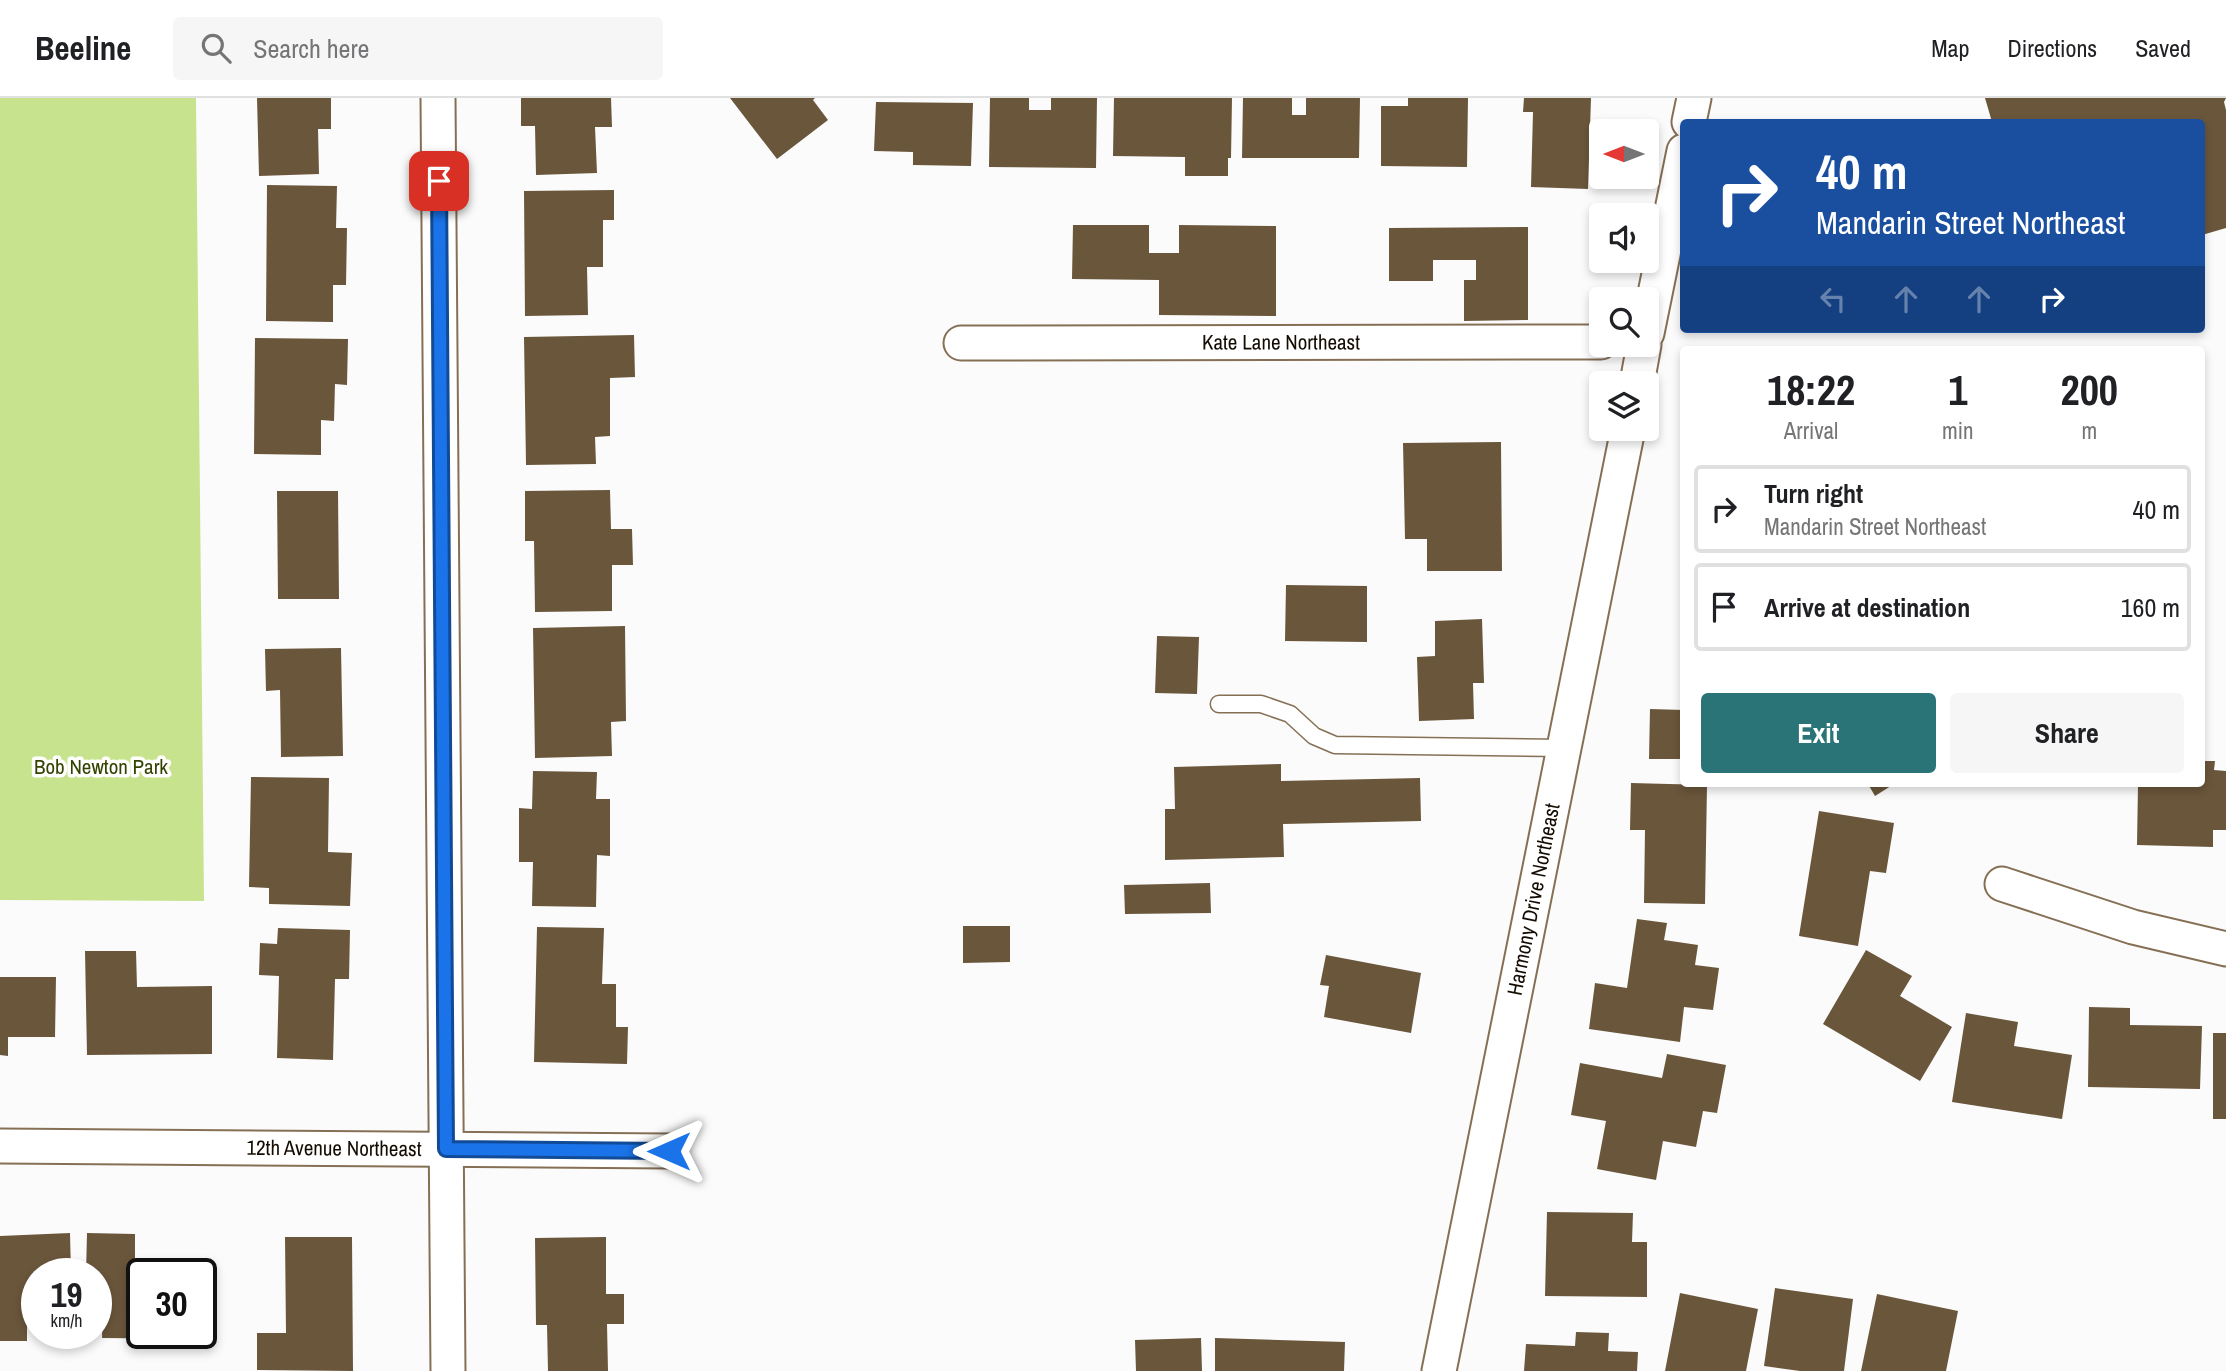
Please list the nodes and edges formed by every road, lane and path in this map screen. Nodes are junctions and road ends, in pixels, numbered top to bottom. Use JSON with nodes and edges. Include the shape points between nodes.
{"nodes":[{"id":1,"x":438,"y":98,"type":"edge"},
{"id":2,"x":1694,"y":98,"type":"edge"},
{"id":3,"x":1690,"y":119,"type":"edge"},
{"id":4,"x":1680,"y":171,"type":"edge"},
{"id":5,"x":1656,"y":287,"type":"edge"},
{"id":6,"x":1589,"y":342,"type":"edge"},
{"id":7,"x":961,"y":343,"type":"dead end"},
{"id":8,"x":1626,"y":441,"type":"edge"},
{"id":9,"x":1219,"y":705,"type":"dead end"},
{"id":10,"x":1564,"y":748,"type":"junction"},
{"id":11,"x":2002,"y":884,"type":"dead end"},
{"id":12,"x":2226,"y":949,"type":"edge"},
{"id":13,"x":0,"y":1146,"type":"edge"},
{"id":14,"x":446,"y":1149,"type":"junction"},
{"id":15,"x":669,"y":1151,"type":"dead end"},
{"id":16,"x":448,"y":1371,"type":"edge"},
{"id":17,"x":1439,"y":1371,"type":"edge"}],
"edges":[{"from":1,"to":14,"type":"street"},
{"from":2,"to":3,"type":"street"},
{"from":4,"to":5,"type":"street"},
{"from":6,"to":7,"type":"street","name":"Kate Lane Northeast"},
{"from":8,"to":10,"type":"street","name":"Harmony Drive Northeast"},
{"from":9,"to":10,"type":"lane","via":[[1261,704],[1290,715],[1314,736],[1335,745]]},
{"from":10,"to":17,"type":"street","name":"Harmony Drive Northeast"},
{"from":11,"to":12,"type":"street","via":[[2133,927]]},
{"from":13,"to":14,"type":"street","name":"12th Avenue Northeast"},
{"from":14,"to":15,"type":"street","name":"12th Avenue Northeast"},
{"from":14,"to":16,"type":"street"}]}
